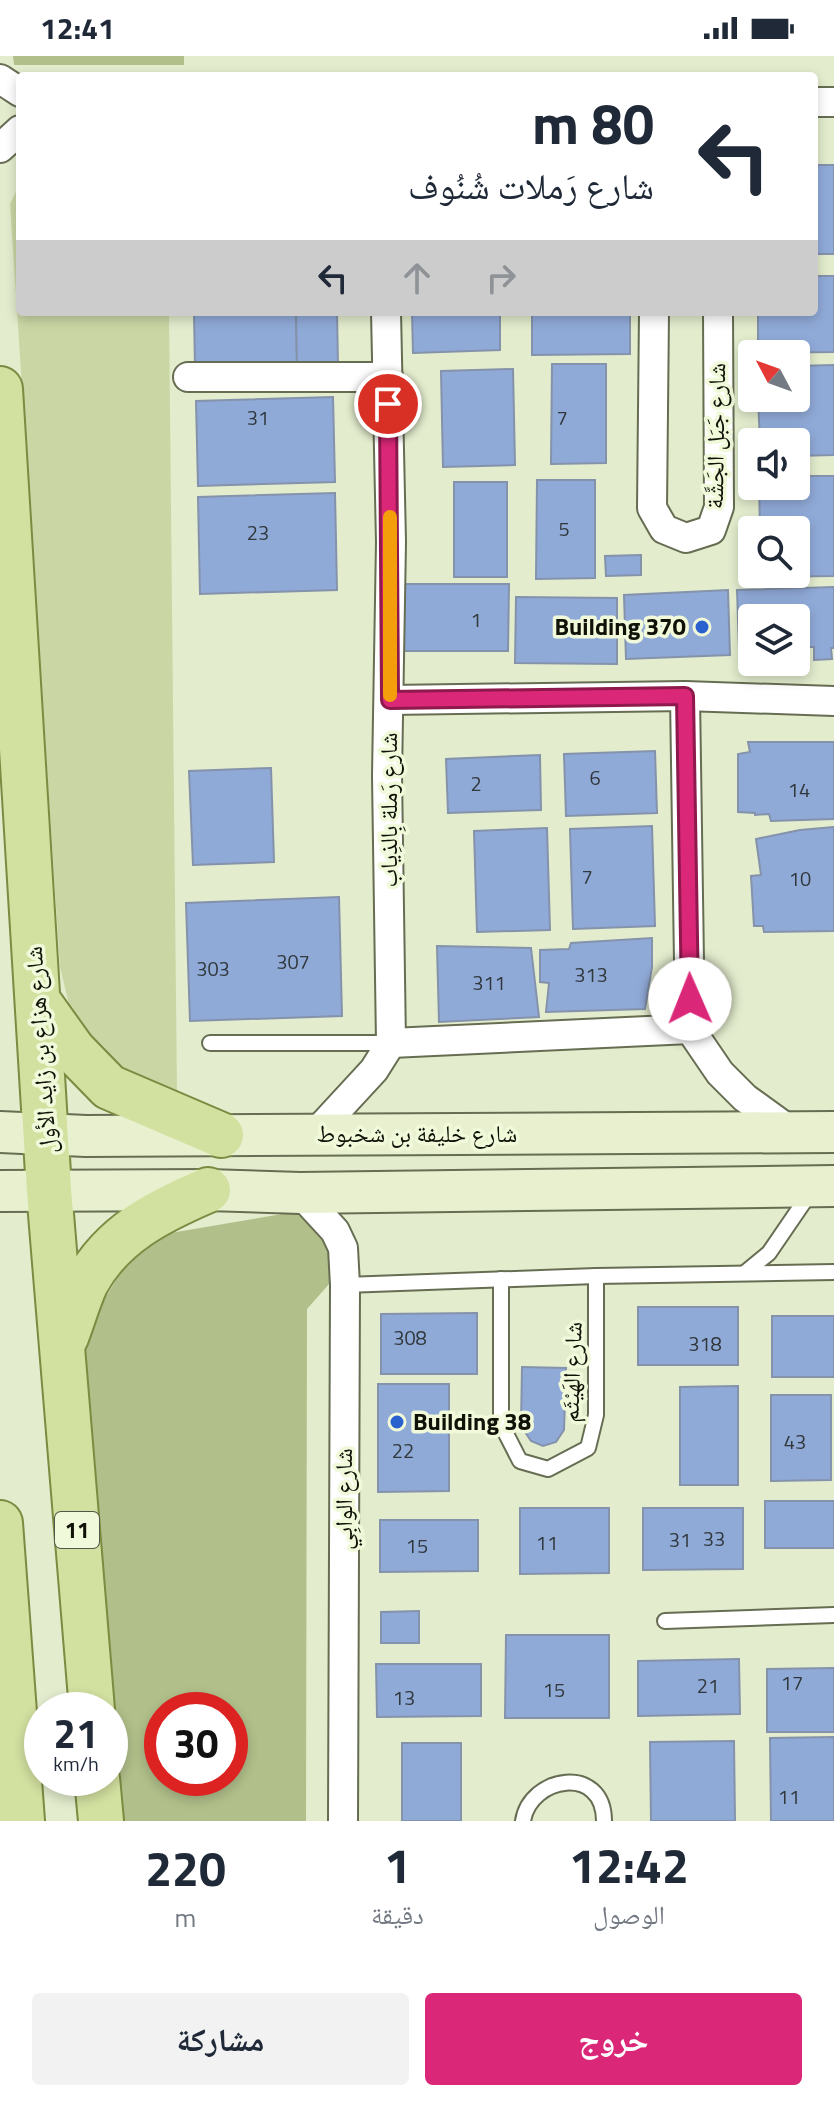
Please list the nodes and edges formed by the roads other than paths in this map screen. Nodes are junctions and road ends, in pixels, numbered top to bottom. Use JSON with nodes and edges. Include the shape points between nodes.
{"nodes":[{"id":1,"x":16,"y":134,"type":"edge"},
{"id":2,"x":0,"y":148,"type":"edge"},
{"id":3,"x":386,"y":316,"type":"edge"},
{"id":4,"x":654,"y":316,"type":"edge"},
{"id":5,"x":718,"y":316,"type":"edge"},
{"id":6,"x":188,"y":377,"type":"dead end"},
{"id":7,"x":388,"y":377,"type":"junction"},
{"id":8,"x":0,"y":389,"type":"edge"},
{"id":9,"x":685,"y":696,"type":"junction"},
{"id":10,"x":390,"y":700,"type":"junction"},
{"id":11,"x":834,"y":701,"type":"edge"},
{"id":12,"x":38,"y":1001,"type":"junction"},
{"id":13,"x":690,"y":1029,"type":"junction"},
{"id":14,"x":210,"y":1043,"type":"dead end"},
{"id":15,"x":391,"y":1043,"type":"junction"},
{"id":16,"x":0,"y":1132,"type":"edge"},
{"id":17,"x":47,"y":1132,"type":"junction"},
{"id":18,"x":792,"y":1132,"type":"junction"},
{"id":19,"x":834,"y":1132,"type":"edge"},
{"id":20,"x":221,"y":1135,"type":"junction"},
{"id":21,"x":314,"y":1135,"type":"junction"},
{"id":22,"x":824,"y":1186,"type":"edge"},
{"id":23,"x":49,"y":1190,"type":"junction"},
{"id":24,"x":208,"y":1190,"type":"junction"},
{"id":25,"x":0,"y":1191,"type":"edge"},
{"id":26,"x":300,"y":1193,"type":"junction"},
{"id":27,"x":745,"y":1272,"type":"junction"},
{"id":28,"x":834,"y":1272,"type":"edge"},
{"id":29,"x":596,"y":1276,"type":"junction"},
{"id":30,"x":501,"y":1279,"type":"junction"},
{"id":31,"x":345,"y":1285,"type":"junction"},
{"id":32,"x":62,"y":1350,"type":"junction"},
{"id":33,"x":0,"y":1523,"type":"edge"},
{"id":34,"x":834,"y":1615,"type":"edge"},
{"id":35,"x":665,"y":1621,"type":"dead end"},
{"id":36,"x":90,"y":1692,"type":"edge"},
{"id":37,"x":9,"y":1778,"type":"edge"},
{"id":38,"x":99,"y":1796,"type":"edge"},
{"id":39,"x":22,"y":1821,"type":"edge"},
{"id":40,"x":101,"y":1821,"type":"edge"},
{"id":41,"x":343,"y":1821,"type":"edge"},
{"id":42,"x":523,"y":1821,"type":"edge"},
{"id":43,"x":604,"y":1821,"type":"edge"}],
"edges":[{"from":1,"to":2,"type":"street"},
{"from":3,"to":7,"type":"street","name":"شارع رَملة بِالذِياب"},
{"from":4,"to":5,"type":"street","name":"شارع جَبَل الجَشَّة","via":[[652,508],[664,529],[686,538],[711,530],[719,507]]},
{"from":6,"to":7,"type":"street"},
{"from":7,"to":10,"type":"street","name":"شارع رَملة بِالذِياب"},
{"from":8,"to":12,"type":"main road","name":"شارع هزاع بن زايد الأول","number":"11"},
{"from":9,"to":10,"type":"street"},
{"from":9,"to":11,"type":"street"},
{"from":9,"to":13,"type":"street"},
{"from":10,"to":15,"type":"street","name":"شارع رَملة بِالذِياب"},
{"from":12,"to":17,"type":"main road","name":"شارع هزاع بن زايد الأول","number":"11"},
{"from":12,"to":20,"type":"main road","via":[[73,1050],[109,1087]]},
{"from":13,"to":15,"type":"street"},
{"from":13,"to":18,"type":"street","via":[[728,1081]]},
{"from":14,"to":15,"type":"lane"},
{"from":15,"to":21,"type":"street","via":[[374,1070]]},
{"from":16,"to":17,"type":"main road","name":"شارع خليفة بن شخبوط"},
{"from":17,"to":20,"type":"main road","name":"شارع خليفة بن شخبوط"},
{"from":17,"to":23,"type":"main road","name":"شارع هزاع بن زايد الأول","number":"11"},
{"from":18,"to":19,"type":"main road","name":"شارع خليفة بن شخبوط"},
{"from":18,"to":21,"type":"main road","name":"شارع خليفة بن شخبوط"},
{"from":20,"to":21,"type":"main road","name":"شارع خليفة بن شخبوط"},
{"from":22,"to":26,"type":"main road"},
{"from":22,"to":27,"type":"lane","via":[[769,1253]]},
{"from":23,"to":24,"type":"main road"},
{"from":23,"to":25,"type":"main road"},
{"from":23,"to":32,"type":"main road","name":"شارع هزاع بن زايد الأول","number":"11"},
{"from":24,"to":26,"type":"main road"},
{"from":24,"to":32,"type":"main road","via":[[159,1211],[99,1263]]},
{"from":26,"to":31,"type":"street","name":"شارع الوابِي","via":[[335,1231],[343,1248]]},
{"from":27,"to":28,"type":"lane"},
{"from":27,"to":29,"type":"lane"},
{"from":29,"to":30,"type":"lane"},
{"from":29,"to":30,"type":"lane","name":"شارع الهَيْثَم","via":[[596,1415],[588,1448],[548,1469],[520,1461],[501,1424]]},
{"from":30,"to":31,"type":"lane"},
{"from":31,"to":41,"type":"street","name":"شارع الوابِي"},
{"from":32,"to":36,"type":"main road","name":"شارع هزاع بن زايد الأول","number":"11"},
{"from":33,"to":37,"type":"main road"},
{"from":34,"to":35,"type":"lane"},
{"from":37,"to":39,"type":"main road"},
{"from":38,"to":40,"type":"main road"},
{"from":42,"to":43,"type":"lane","via":[[535,1794],[576,1782],[594,1789],[604,1805]]}]}
